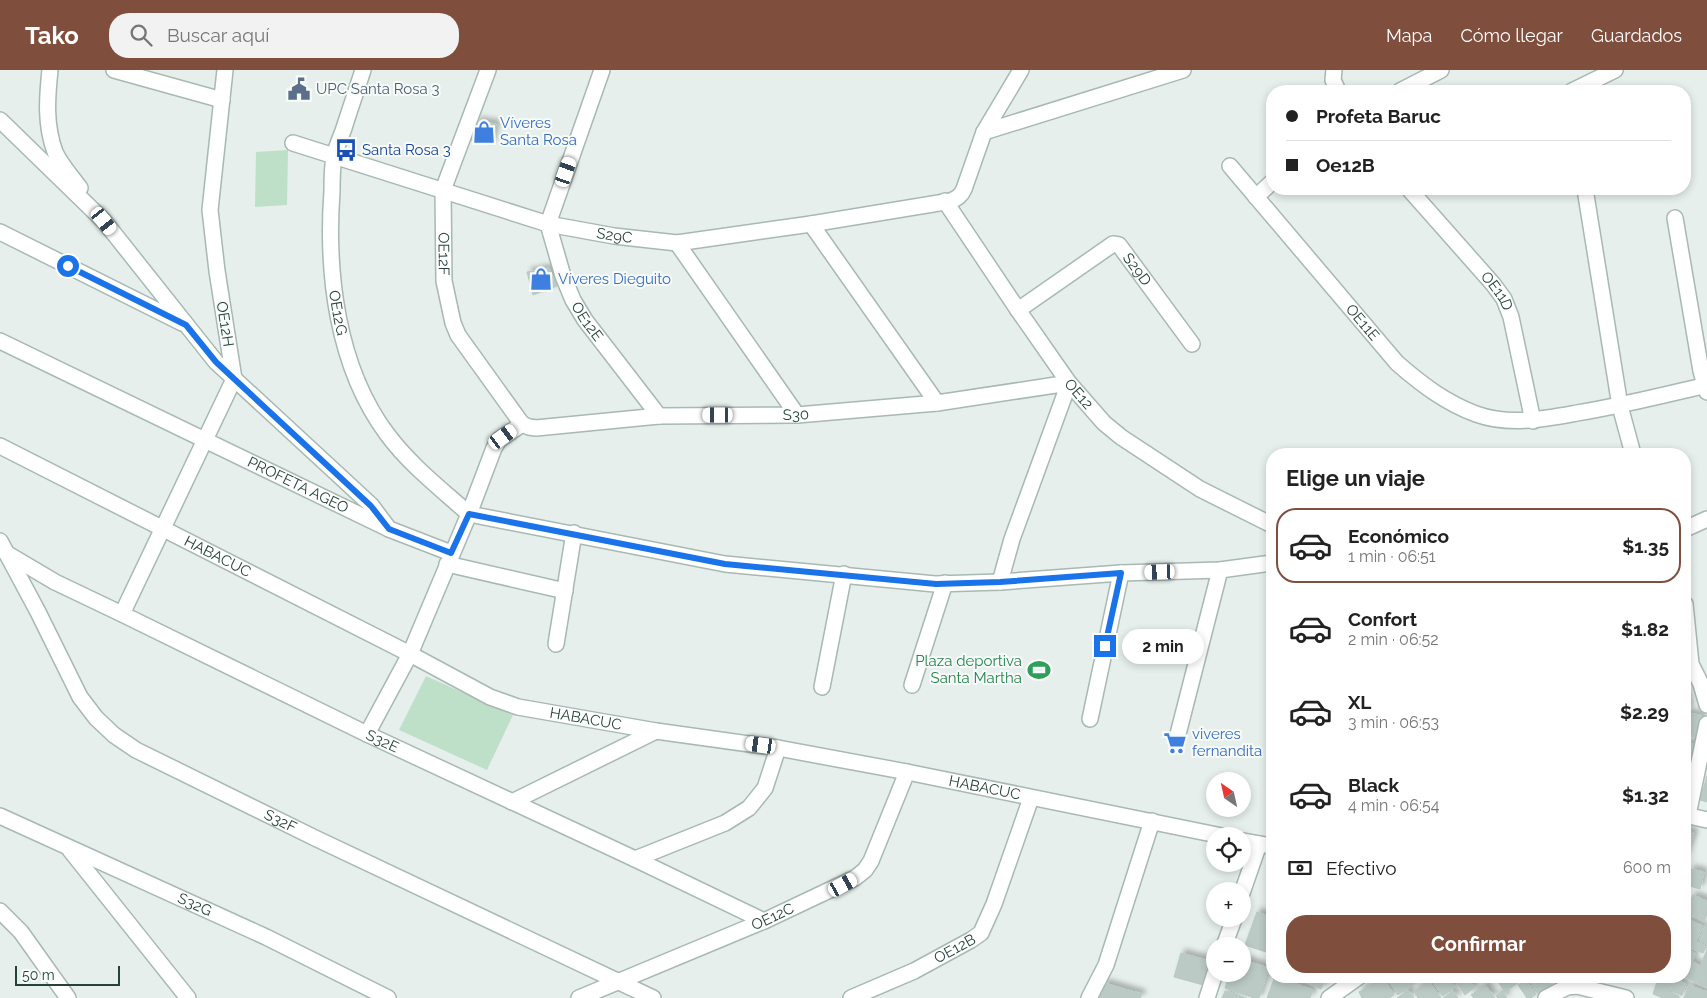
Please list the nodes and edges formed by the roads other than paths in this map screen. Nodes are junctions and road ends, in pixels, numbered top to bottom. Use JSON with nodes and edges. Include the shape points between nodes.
{"nodes":[{"id":1,"x":50,"y":70,"type":"edge"},
{"id":2,"x":114,"y":70,"type":"edge"},
{"id":3,"x":225,"y":70,"type":"edge"},
{"id":4,"x":363,"y":70,"type":"edge"},
{"id":5,"x":488,"y":70,"type":"edge"},
{"id":6,"x":602,"y":70,"type":"edge"},
{"id":7,"x":1021,"y":70,"type":"edge"},
{"id":8,"x":1183,"y":70,"type":"edge"},
{"id":9,"x":1334,"y":70,"type":"edge"},
{"id":10,"x":1441,"y":70,"type":"edge"},
{"id":11,"x":1615,"y":70,"type":"edge"},
{"id":12,"x":1335,"y":85,"type":"edge"},
{"id":13,"x":1412,"y":85,"type":"edge"},
{"id":14,"x":1584,"y":85,"type":"edge"},
{"id":15,"x":222,"y":100,"type":"junction"},
{"id":16,"x":0,"y":120,"type":"edge"},
{"id":17,"x":984,"y":132,"type":"junction"},
{"id":18,"x":293,"y":143,"type":"dead end"},
{"id":19,"x":334,"y":157,"type":"junction"},
{"id":20,"x":1230,"y":166,"type":"dead end"},
{"id":21,"x":1266,"y":188,"type":"edge"},
{"id":22,"x":443,"y":190,"type":"junction"},
{"id":23,"x":1414,"y":195,"type":"edge"},
{"id":24,"x":1586,"y":195,"type":"edge"},
{"id":25,"x":1256,"y":197,"type":"junction"},
{"id":26,"x":945,"y":201,"type":"junction"},
{"id":27,"x":1675,"y":218,"type":"dead end"},
{"id":28,"x":104,"y":221,"type":"junction"},
{"id":29,"x":548,"y":224,"type":"junction"},
{"id":30,"x":811,"y":224,"type":"junction"},
{"id":31,"x":0,"y":232,"type":"edge"},
{"id":32,"x":677,"y":242,"type":"junction"},
{"id":33,"x":1018,"y":310,"type":"junction"},
{"id":34,"x":186,"y":325,"type":"junction"},
{"id":35,"x":0,"y":341,"type":"edge"},
{"id":36,"x":1192,"y":344,"type":"dead end"},
{"id":37,"x":234,"y":379,"type":"junction"},
{"id":38,"x":1070,"y":383,"type":"junction"},
{"id":39,"x":1706,"y":387,"type":"edge"},
{"id":40,"x":937,"y":403,"type":"junction"},
{"id":41,"x":1620,"y":406,"type":"junction"},
{"id":42,"x":797,"y":415,"type":"junction"},
{"id":43,"x":659,"y":416,"type":"junction"},
{"id":44,"x":1533,"y":421,"type":"junction"},
{"id":45,"x":522,"y":424,"type":"junction"},
{"id":46,"x":204,"y":438,"type":"junction"},
{"id":47,"x":0,"y":446,"type":"edge"},
{"id":48,"x":1631,"y":448,"type":"edge"},
{"id":49,"x":469,"y":514,"type":"junction"},
{"id":50,"x":1707,"y":519,"type":"edge"},
{"id":51,"x":1266,"y":522,"type":"edge"},
{"id":52,"x":1691,"y":526,"type":"edge"},
{"id":53,"x":162,"y":529,"type":"junction"},
{"id":54,"x":389,"y":529,"type":"junction"},
{"id":55,"x":574,"y":533,"type":"junction"},
{"id":56,"x":3,"y":547,"type":"edge"},
{"id":57,"x":449,"y":558,"type":"junction"},
{"id":58,"x":1266,"y":564,"type":"edge"},
{"id":59,"x":1220,"y":570,"type":"junction"},
{"id":60,"x":1121,"y":573,"type":"junction"},
{"id":61,"x":844,"y":574,"type":"junction"},
{"id":62,"x":1000,"y":582,"type":"junction"},
{"id":63,"x":945,"y":583,"type":"junction"},
{"id":64,"x":565,"y":592,"type":"junction"},
{"id":65,"x":122,"y":614,"type":"junction"},
{"id":66,"x":556,"y":644,"type":"dead end"},
{"id":67,"x":410,"y":654,"type":"junction"},
{"id":68,"x":1691,"y":668,"type":"edge"},
{"id":69,"x":912,"y":685,"type":"dead end"},
{"id":70,"x":822,"y":686,"type":"dead end"},
{"id":71,"x":1707,"y":705,"type":"edge"},
{"id":72,"x":1090,"y":719,"type":"dead end"},
{"id":73,"x":1707,"y":724,"type":"edge"},
{"id":74,"x":656,"y":731,"type":"junction"},
{"id":75,"x":368,"y":734,"type":"junction"},
{"id":76,"x":1177,"y":738,"type":"dead end"},
{"id":77,"x":778,"y":748,"type":"junction"},
{"id":78,"x":907,"y":772,"type":"junction"},
{"id":79,"x":1691,"y":796,"type":"edge"},
{"id":80,"x":1031,"y":798,"type":"junction"},
{"id":81,"x":512,"y":802,"type":"junction"},
{"id":82,"x":1691,"y":811,"type":"edge"},
{"id":83,"x":0,"y":816,"type":"edge"},
{"id":84,"x":1707,"y":820,"type":"edge"},
{"id":85,"x":1152,"y":821,"type":"junction"},
{"id":86,"x":1206,"y":833,"type":"edge"},
{"id":87,"x":1251,"y":842,"type":"edge"},
{"id":88,"x":1266,"y":845,"type":"edge"},
{"id":89,"x":69,"y":849,"type":"junction"},
{"id":90,"x":635,"y":859,"type":"junction"},
{"id":91,"x":1248,"y":882,"type":"edge"},
{"id":92,"x":0,"y":911,"type":"edge"},
{"id":93,"x":764,"y":922,"type":"junction"},
{"id":94,"x":618,"y":981,"type":"junction"},
{"id":95,"x":1212,"y":982,"type":"edge"},
{"id":96,"x":1346,"y":983,"type":"edge"},
{"id":97,"x":68,"y":998,"type":"edge"},
{"id":98,"x":188,"y":998,"type":"edge"},
{"id":99,"x":388,"y":998,"type":"edge"},
{"id":100,"x":579,"y":998,"type":"edge"},
{"id":101,"x":653,"y":998,"type":"edge"},
{"id":102,"x":851,"y":998,"type":"edge"},
{"id":103,"x":1089,"y":998,"type":"edge"},
{"id":104,"x":1207,"y":998,"type":"edge"},
{"id":105,"x":1329,"y":998,"type":"edge"},
{"id":106,"x":1546,"y":998,"type":"edge"},
{"id":107,"x":1626,"y":998,"type":"edge"}],
"edges":[{"from":1,"to":28,"type":"street","via":[[48,127],[56,153]]},
{"from":2,"to":15,"type":"street"},
{"from":3,"to":15,"type":"street","name":"OE12H"},
{"from":4,"to":19,"type":"street","name":"OE12G"},
{"from":5,"to":22,"type":"street","name":"OE12F"},
{"from":6,"to":29,"type":"street"},
{"from":7,"to":17,"type":"street"},
{"from":8,"to":17,"type":"street"},
{"from":9,"to":12,"type":"street"},
{"from":10,"to":13,"type":"street"},
{"from":11,"to":14,"type":"street"},
{"from":15,"to":37,"type":"street","name":"OE12H","via":[[210,210]]},
{"from":16,"to":28,"type":"street"},
{"from":17,"to":26,"type":"street","via":[[961,195]]},
{"from":18,"to":19,"type":"street","name":"S29C"},
{"from":19,"to":22,"type":"street","name":"S29C"},
{"from":19,"to":49,"type":"street","name":"OE12G","via":[[330,266],[340,322],[358,383],[388,435]]},
{"from":20,"to":25,"type":"street","name":"OE11E"},
{"from":21,"to":25,"type":"street"},
{"from":22,"to":29,"type":"street","name":"S29C"},
{"from":22,"to":45,"type":"street","name":"OE12F","via":[[444,274],[454,323],[466,347]]},
{"from":23,"to":44,"type":"street","name":"OE11D","via":[[1504,299],[1511,317]]},
{"from":24,"to":41,"type":"street"},
{"from":25,"to":44,"type":"street","name":"OE11E","via":[[1397,363],[1421,383],[1448,401],[1477,414]]},
{"from":26,"to":30,"type":"street","name":"S29C"},
{"from":26,"to":33,"type":"street","name":"OE12"},
{"from":27,"to":39,"type":"street"},
{"from":28,"to":34,"type":"street"},
{"from":29,"to":32,"type":"street","name":"S29C","via":[[614,236]]},
{"from":29,"to":43,"type":"street","name":"OE12E","via":[[572,300]]},
{"from":30,"to":32,"type":"street","name":"S29C"},
{"from":30,"to":40,"type":"street"},
{"from":31,"to":34,"type":"street"},
{"from":32,"to":42,"type":"street"},
{"from":33,"to":36,"type":"street","name":"S29D","via":[[1116,244]]},
{"from":33,"to":38,"type":"street","name":"OE12"},
{"from":34,"to":37,"type":"street"},
{"from":35,"to":46,"type":"street","name":"PROFETA AGEO"},
{"from":37,"to":46,"type":"street"},
{"from":37,"to":54,"type":"street","via":[[371,506]]},
{"from":38,"to":40,"type":"street","name":"S30"},
{"from":38,"to":51,"type":"street","name":"OE12","via":[[1098,418],[1121,437],[1200,489]]},
{"from":38,"to":62,"type":"street","via":[[1015,531]]},
{"from":39,"to":41,"type":"street","name":"OE11E"},
{"from":40,"to":42,"type":"street","name":"S30"},
{"from":41,"to":44,"type":"street","name":"OE11E"},
{"from":41,"to":48,"type":"street"},
{"from":42,"to":43,"type":"street","name":"S30"},
{"from":43,"to":45,"type":"street","name":"S30","via":[[536,428]]},
{"from":45,"to":49,"type":"street","via":[[496,444]]},
{"from":46,"to":53,"type":"street"},
{"from":46,"to":54,"type":"street","name":"PROFETA AGEO"},
{"from":47,"to":53,"type":"street","name":"HABACUC"},
{"from":49,"to":55,"type":"street"},
{"from":49,"to":57,"type":"street"},
{"from":50,"to":52,"type":"street"},
{"from":53,"to":65,"type":"street"},
{"from":53,"to":67,"type":"street","name":"HABACUC"},
{"from":54,"to":57,"type":"street","name":"PROFETA AGEO"},
{"from":55,"to":61,"type":"street","via":[[725,564]]},
{"from":55,"to":64,"type":"street"},
{"from":56,"to":65,"type":"street","name":"S32E","via":[[55,582]]},
{"from":56,"to":94,"type":"street","name":"S32F","via":[[80,697],[114,735],[136,750],[314,838]]},
{"from":57,"to":64,"type":"street","name":"PROFETA AGEO"},
{"from":57,"to":67,"type":"street"},
{"from":58,"to":59,"type":"street"},
{"from":59,"to":60,"type":"street"},
{"from":59,"to":76,"type":"street"},
{"from":60,"to":62,"type":"street"},
{"from":60,"to":72,"type":"street"},
{"from":61,"to":63,"type":"street"},
{"from":61,"to":70,"type":"street"},
{"from":62,"to":63,"type":"street"},
{"from":63,"to":69,"type":"street"},
{"from":64,"to":66,"type":"street"},
{"from":65,"to":75,"type":"street","name":"S32E"},
{"from":67,"to":74,"type":"street","name":"HABACUC","via":[[490,697],[518,707]]},
{"from":67,"to":75,"type":"street"},
{"from":68,"to":71,"type":"street","via":[[1701,684]]},
{"from":73,"to":79,"type":"street"},
{"from":74,"to":77,"type":"street","name":"HABACUC"},
{"from":74,"to":81,"type":"street"},
{"from":75,"to":81,"type":"street","name":"S32E"},
{"from":77,"to":78,"type":"street","name":"HABACUC"},
{"from":77,"to":90,"type":"street","via":[[765,788],[749,808],[725,823]]},
{"from":78,"to":80,"type":"street","name":"HABACUC"},
{"from":78,"to":93,"type":"street","name":"OE12C","via":[[872,861],[865,870],[843,885]]},
{"from":80,"to":85,"type":"street","name":"HABACUC"},
{"from":80,"to":102,"type":"street","name":"OE12B","via":[[981,933],[914,971]]},
{"from":81,"to":90,"type":"street","name":"S32E"},
{"from":82,"to":84,"type":"street"},
{"from":83,"to":89,"type":"street","name":"S32G"},
{"from":85,"to":86,"type":"street","name":"HABACUC"},
{"from":85,"to":103,"type":"street","via":[[1106,965]]},
{"from":87,"to":88,"type":"street"},
{"from":88,"to":91,"type":"street"},
{"from":89,"to":98,"type":"street"},
{"from":89,"to":99,"type":"street","name":"S32G","via":[[266,937]]},
{"from":90,"to":93,"type":"street","name":"S32E"},
{"from":92,"to":97,"type":"street","via":[[21,932]]},
{"from":93,"to":94,"type":"street","name":"OE12C"},
{"from":94,"to":100,"type":"street","name":"OE12C"},
{"from":94,"to":101,"type":"street","name":"S32F"},
{"from":95,"to":104,"type":"street"},
{"from":96,"to":105,"type":"street"},
{"from":106,"to":107,"type":"street","via":[[1566,986],[1576,986]]}]}
